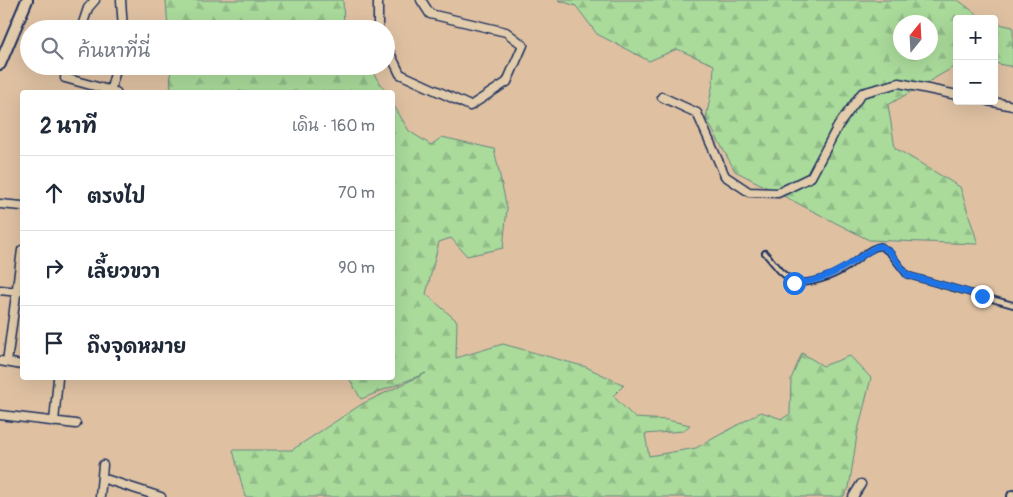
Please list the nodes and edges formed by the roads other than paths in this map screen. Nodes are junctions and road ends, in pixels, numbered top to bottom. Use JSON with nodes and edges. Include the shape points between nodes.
{"nodes":[{"id":1,"x":27,"y":0,"type":"edge"},
{"id":2,"x":95,"y":0,"type":"edge"},
{"id":3,"x":121,"y":0,"type":"edge"},
{"id":4,"x":378,"y":0,"type":"edge"},
{"id":5,"x":421,"y":0,"type":"edge"},
{"id":6,"x":84,"y":20,"type":"edge"},
{"id":7,"x":122,"y":20,"type":"edge"},
{"id":8,"x":378,"y":20,"type":"edge"},
{"id":9,"x":0,"y":64,"type":"edge"},
{"id":10,"x":395,"y":64,"type":"edge"},
{"id":11,"x":66,"y":75,"type":"edge"},
{"id":12,"x":115,"y":75,"type":"edge"},
{"id":13,"x":104,"y":90,"type":"edge"},
{"id":14,"x":111,"y":90,"type":"edge"},
{"id":15,"x":953,"y":94,"type":"edge"},
{"id":16,"x":662,"y":97,"type":"dead end"},
{"id":17,"x":998,"y":103,"type":"edge"},
{"id":18,"x":1013,"y":106,"type":"edge"},
{"id":19,"x":0,"y":204,"type":"edge"},
{"id":20,"x":20,"y":206,"type":"edge"},
{"id":21,"x":765,"y":253,"type":"dead end"},
{"id":22,"x":20,"y":271,"type":"edge"},
{"id":23,"x":0,"y":290,"type":"edge"},
{"id":24,"x":18,"y":292,"type":"junction"},
{"id":25,"x":1013,"y":305,"type":"edge"},
{"id":26,"x":4,"y":362,"type":"edge"},
{"id":27,"x":20,"y":365,"type":"edge"},
{"id":28,"x":58,"y":380,"type":"edge"},
{"id":29,"x":0,"y":415,"type":"edge"},
{"id":30,"x":54,"y":422,"type":"junction"},
{"id":31,"x":76,"y":424,"type":"dead end"},
{"id":32,"x":103,"y":465,"type":"dead end"},
{"id":33,"x":102,"y":478,"type":"junction"},
{"id":34,"x":861,"y":484,"type":"dead end"},
{"id":35,"x":100,"y":497,"type":"edge"},
{"id":36,"x":161,"y":497,"type":"edge"},
{"id":37,"x":853,"y":497,"type":"edge"}],
"edges":[{"from":1,"to":9,"type":"street"},
{"from":2,"to":6,"type":"street"},
{"from":3,"to":7,"type":"street"},
{"from":4,"to":8,"type":"street"},
{"from":5,"to":10,"type":"street","via":[[430,14],[506,32],[523,45],[507,82],[470,106],[400,74]]},
{"from":11,"to":13,"type":"street","via":[[65,78]]},
{"from":12,"to":14,"type":"street"},
{"from":15,"to":16,"type":"street","via":[[900,83],[862,93],[838,126],[811,177],[778,193],[749,192],[725,176],[697,113]]},
{"from":17,"to":18,"type":"street"},
{"from":19,"to":20,"type":"street"},
{"from":21,"to":25,"type":"lane","via":[[794,283],[808,283],[844,269],[868,251],[881,246],[890,252],[907,275]]},
{"from":22,"to":24,"type":"street"},
{"from":23,"to":24,"type":"street"},
{"from":24,"to":26,"type":"street"},
{"from":26,"to":27,"type":"street"},
{"from":28,"to":30,"type":"street"},
{"from":29,"to":30,"type":"street"},
{"from":30,"to":31,"type":"street"},
{"from":32,"to":33,"type":"street"},
{"from":33,"to":35,"type":"street"},
{"from":33,"to":36,"type":"street"},
{"from":34,"to":37,"type":"street"}]}
